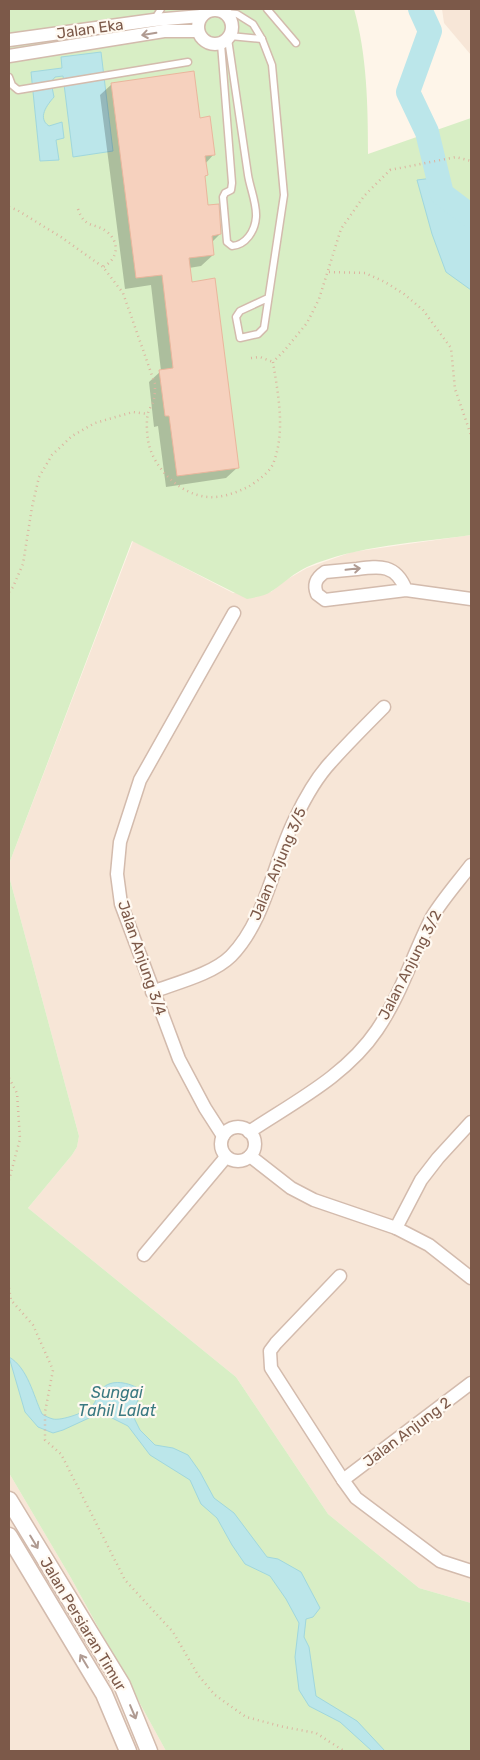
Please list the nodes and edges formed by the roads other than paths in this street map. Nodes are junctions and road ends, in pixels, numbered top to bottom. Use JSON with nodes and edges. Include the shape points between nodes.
{"nodes":[{"id":1,"x":161,"y":9,"type":"edge"},
{"id":2,"x":267,"y":9,"type":"edge"},
{"id":3,"x":225,"y":13,"type":"junction"},
{"id":4,"x":201,"y":16,"type":"junction"},
{"id":5,"x":154,"y":20,"type":"junction"},
{"id":6,"x":198,"y":31,"type":"junction"},
{"id":7,"x":226,"y":39,"type":"junction"},
{"id":8,"x":262,"y":39,"type":"junction"},
{"id":9,"x":9,"y":40,"type":"edge"},
{"id":10,"x":296,"y":43,"type":"dead end"},
{"id":11,"x":9,"y":56,"type":"edge"},
{"id":12,"x":188,"y":62,"type":"dead end"},
{"id":13,"x":9,"y":77,"type":"edge"},
{"id":14,"x":268,"y":298,"type":"junction"},
{"id":15,"x":406,"y":590,"type":"junction"},
{"id":16,"x":471,"y":599,"type":"edge"},
{"id":17,"x":234,"y":613,"type":"dead end"},
{"id":18,"x":384,"y":707,"type":"dead end"},
{"id":19,"x":471,"y":865,"type":"edge"},
{"id":20,"x":152,"y":992,"type":"junction"},
{"id":21,"x":471,"y":1122,"type":"edge"},
{"id":22,"x":249,"y":1132,"type":"junction"},
{"id":23,"x":223,"y":1136,"type":"junction"},
{"id":24,"x":250,"y":1156,"type":"junction"},
{"id":25,"x":226,"y":1157,"type":"junction"},
{"id":26,"x":396,"y":1228,"type":"junction"},
{"id":27,"x":144,"y":1255,"type":"dead end"},
{"id":28,"x":340,"y":1276,"type":"dead end"},
{"id":29,"x":471,"y":1278,"type":"edge"},
{"id":30,"x":471,"y":1383,"type":"edge"},
{"id":31,"x":342,"y":1480,"type":"junction"},
{"id":32,"x":9,"y":1500,"type":"edge"},
{"id":33,"x":9,"y":1536,"type":"edge"},
{"id":34,"x":471,"y":1571,"type":"edge"},
{"id":35,"x":128,"y":1751,"type":"edge"},
{"id":36,"x":149,"y":1751,"type":"edge"}],
"edges":[{"from":1,"to":5,"type":"lane"},
{"from":2,"to":10,"type":"lane"},
{"from":3,"to":4,"type":"street","name":"Jalan Eka","via":[[213,10]]},
{"from":3,"to":7,"type":"street","via":[[232,24]]},
{"from":3,"to":8,"type":"lane","via":[[247,19]]},
{"from":4,"to":5,"type":"street","name":"Jalan Eka"},
{"from":4,"to":6,"type":"street"},
{"from":5,"to":9,"type":"street","name":"Jalan Eka"},
{"from":6,"to":7,"type":"street","via":[[206,42],[212,44]]},
{"from":6,"to":11,"type":"street","name":"Jalan Eka","one_way":true,"via":[[164,31]]},
{"from":7,"to":7,"type":"lane","via":[[256,216],[247,240],[232,246],[227,242],[223,197],[232,190]]},
{"from":7,"to":8,"type":"lane"},
{"from":8,"to":14,"type":"lane","via":[[272,65],[284,195]]},
{"from":12,"to":13,"type":"lane","via":[[18,90]]},
{"from":14,"to":14,"type":"lane","via":[[264,328],[258,334],[240,338],[236,317],[240,311]]},
{"from":15,"to":15,"type":"street","one_way":true,"via":[[325,600],[317,594],[315,583],[325,572],[378,567],[396,574]]},
{"from":15,"to":16,"type":"street"},
{"from":17,"to":20,"type":"street","name":"Jalan Anjung 3/4","via":[[140,780],[120,842],[117,874],[121,904]]},
{"from":18,"to":20,"type":"street","name":"Jalan Anjung 3/5","via":[[330,763],[309,793],[294,819],[256,919],[245,939],[230,957],[213,968]]},
{"from":19,"to":22,"type":"street","name":"Jalan Anjung 3/2","via":[[434,915],[397,998],[376,1032],[333,1077]]},
{"from":20,"to":23,"type":"street","name":"Jalan Anjung 3/4","via":[[179,1059]]},
{"from":21,"to":26,"type":"street","via":[[422,1180]]},
{"from":22,"to":23,"type":"street","via":[[238,1128],[227,1131]]},
{"from":22,"to":24,"type":"street","via":[[254,1144]]},
{"from":23,"to":25,"type":"street","via":[[221,1147]]},
{"from":24,"to":25,"type":"street","via":[[241,1161]]},
{"from":24,"to":26,"type":"street","via":[[291,1188],[314,1200]]},
{"from":25,"to":27,"type":"street"},
{"from":26,"to":29,"type":"street","via":[[429,1245]]},
{"from":28,"to":31,"type":"street","via":[[276,1342],[270,1351],[270,1359],[271,1368]]},
{"from":30,"to":31,"type":"street","name":"Jalan Anjung 2"},
{"from":31,"to":34,"type":"street","via":[[356,1498],[440,1561]]},
{"from":32,"to":36,"type":"street","name":"Jalan Persiaran Timur","one_way":true,"via":[[122,1685]]},
{"from":35,"to":33,"type":"street","name":"Jalan Persiaran Timur","one_way":true,"via":[[104,1694]]}]}
